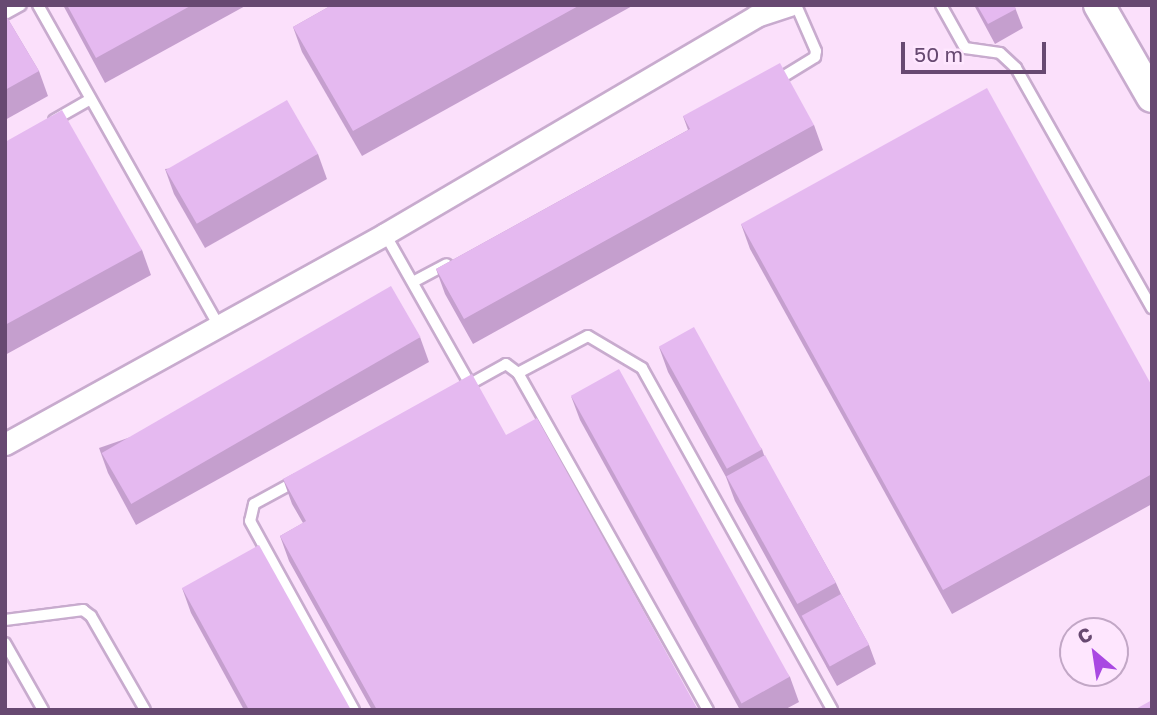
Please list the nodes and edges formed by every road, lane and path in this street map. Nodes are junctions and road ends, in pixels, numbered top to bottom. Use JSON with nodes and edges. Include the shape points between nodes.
{"nodes":[{"id":1,"x":21,"y":5,"type":"edge"},
{"id":2,"x":38,"y":5,"type":"edge"},
{"id":3,"x":793,"y":5,"type":"edge"},
{"id":4,"x":941,"y":5,"type":"edge"},
{"id":5,"x":1099,"y":5,"type":"edge"},
{"id":6,"x":753,"y":11,"type":"edge"},
{"id":7,"x":5,"y":14,"type":"edge"},
{"id":8,"x":763,"y":88,"type":"edge"},
{"id":9,"x":1152,"y":97,"type":"edge"},
{"id":10,"x":89,"y":100,"type":"junction"},
{"id":11,"x":41,"y":127,"type":"edge"},
{"id":12,"x":385,"y":234,"type":"junction"},
{"id":13,"x":461,"y":256,"type":"edge"},
{"id":14,"x":413,"y":282,"type":"junction"},
{"id":15,"x":1152,"y":308,"type":"edge"},
{"id":16,"x":219,"y":326,"type":"junction"},
{"id":17,"x":518,"y":373,"type":"junction"},
{"id":18,"x":470,"y":384,"type":"junction"},
{"id":19,"x":458,"y":390,"type":"edge"},
{"id":20,"x":5,"y":444,"type":"edge"},
{"id":21,"x":314,"y":471,"type":"edge"},
{"id":22,"x":5,"y":620,"type":"edge"},
{"id":23,"x":5,"y":643,"type":"edge"},
{"id":24,"x":43,"y":710,"type":"edge"},
{"id":25,"x":145,"y":710,"type":"edge"},
{"id":26,"x":354,"y":710,"type":"edge"},
{"id":27,"x":708,"y":710,"type":"edge"},
{"id":28,"x":832,"y":710,"type":"edge"}],
"edges":[{"from":1,"to":7,"type":"lane"},
{"from":2,"to":10,"type":"lane"},
{"from":3,"to":6,"type":"street"},
{"from":3,"to":8,"type":"lane","via":[[815,57]]},
{"from":4,"to":15,"type":"lane","via":[[965,48],[1000,53],[1016,68]]},
{"from":5,"to":9,"type":"street"},
{"from":6,"to":12,"type":"street"},
{"from":10,"to":11,"type":"lane"},
{"from":10,"to":16,"type":"lane"},
{"from":12,"to":14,"type":"lane"},
{"from":12,"to":16,"type":"street"},
{"from":13,"to":14,"type":"lane"},
{"from":14,"to":18,"type":"lane"},
{"from":16,"to":20,"type":"street"},
{"from":17,"to":18,"type":"lane","via":[[506,364]]},
{"from":17,"to":27,"type":"lane"},
{"from":17,"to":28,"type":"lane","via":[[588,336],[642,368]]},
{"from":18,"to":19,"type":"lane"},
{"from":21,"to":26,"type":"lane","via":[[254,504],[249,515]]},
{"from":22,"to":25,"type":"lane","via":[[83,610],[91,616]]},
{"from":23,"to":24,"type":"lane"}]}
